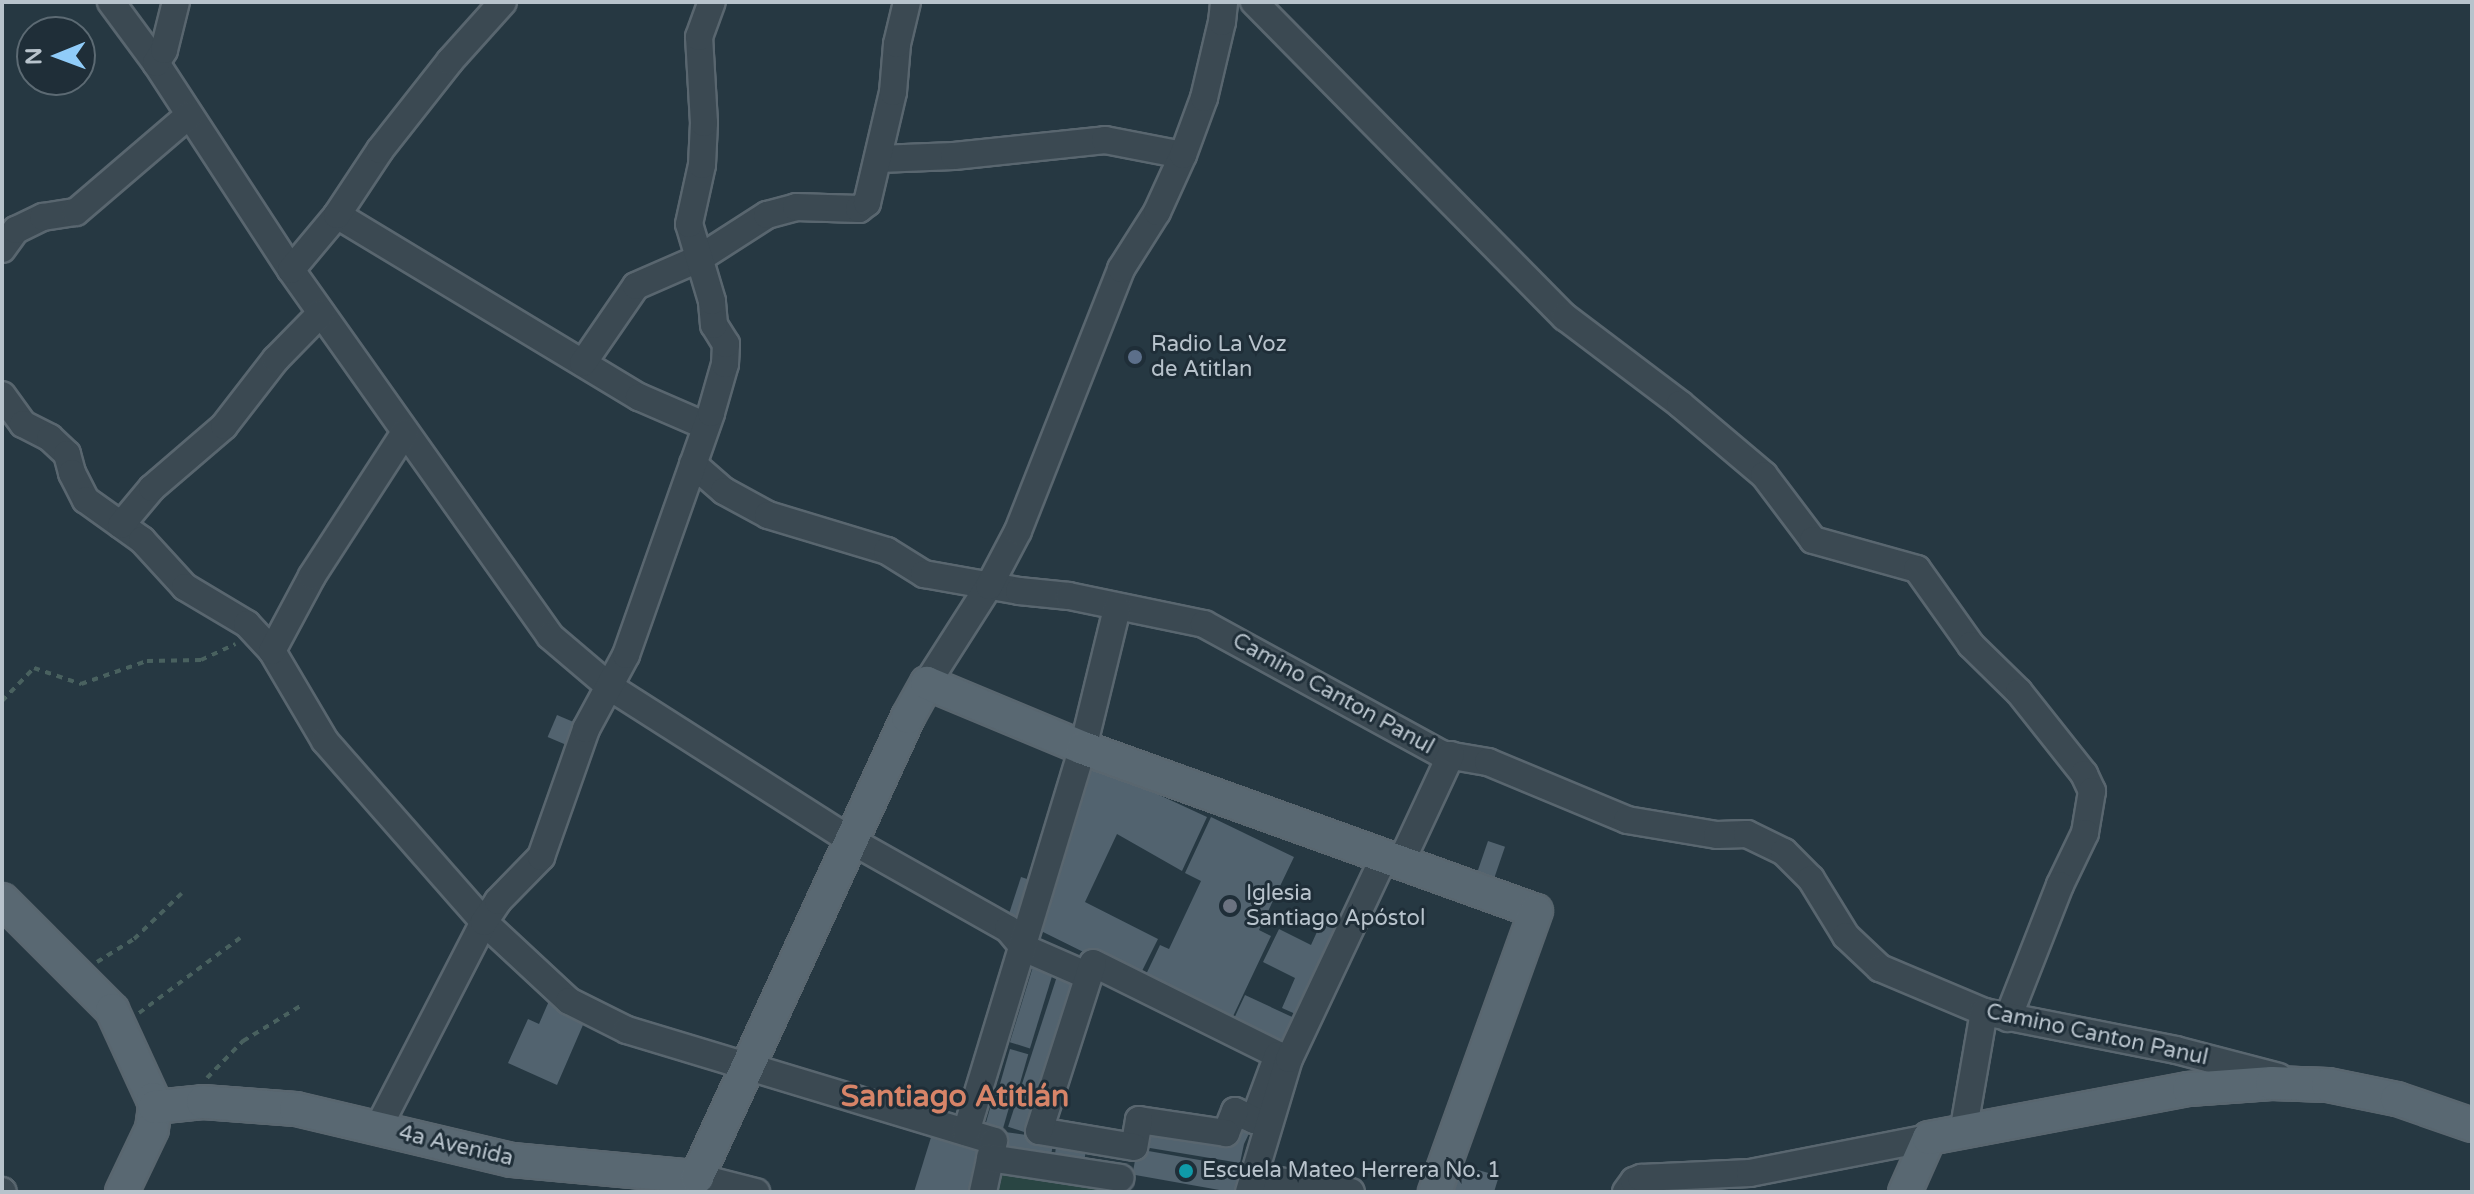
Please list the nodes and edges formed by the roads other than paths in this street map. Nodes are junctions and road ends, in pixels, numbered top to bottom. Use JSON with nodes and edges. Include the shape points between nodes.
{"nodes":[{"id":1,"x":111,"y":2,"type":"edge"},
{"id":2,"x":176,"y":2,"type":"edge"},
{"id":3,"x":503,"y":2,"type":"edge"},
{"id":4,"x":712,"y":2,"type":"edge"},
{"id":5,"x":907,"y":2,"type":"edge"},
{"id":6,"x":1224,"y":2,"type":"edge"},
{"id":7,"x":1254,"y":2,"type":"edge"},
{"id":8,"x":156,"y":63,"type":"junction"},
{"id":9,"x":189,"y":115,"type":"junction"},
{"id":10,"x":1183,"y":155,"type":"junction"},
{"id":11,"x":879,"y":159,"type":"junction"},
{"id":12,"x":337,"y":215,"type":"junction"},
{"id":13,"x":2,"y":249,"type":"edge"},
{"id":14,"x":700,"y":258,"type":"junction"},
{"id":15,"x":291,"y":270,"type":"junction"},
{"id":16,"x":321,"y":313,"type":"junction"},
{"id":17,"x":583,"y":363,"type":"junction"},
{"id":18,"x":2,"y":395,"type":"edge"},
{"id":19,"x":706,"y":426,"type":"junction"},
{"id":20,"x":405,"y":432,"type":"junction"},
{"id":21,"x":693,"y":464,"type":"junction"},
{"id":22,"x":121,"y":525,"type":"junction"},
{"id":23,"x":989,"y":586,"type":"junction"},
{"id":24,"x":1117,"y":608,"type":"junction"},
{"id":25,"x":264,"y":642,"type":"junction"},
{"id":26,"x":927,"y":683,"type":"junction"},
{"id":27,"x":610,"y":687,"type":"junction"},
{"id":28,"x":1083,"y":748,"type":"junction"},
{"id":29,"x":1451,"y":755,"type":"junction"},
{"id":30,"x":852,"y":841,"type":"junction"},
{"id":31,"x":1393,"y":858,"type":"junction"},
{"id":32,"x":2,"y":900,"type":"edge"},
{"id":33,"x":484,"y":922,"type":"junction"},
{"id":34,"x":1024,"y":948,"type":"junction"},
{"id":35,"x":1088,"y":976,"type":"junction"},
{"id":36,"x":1996,"y":1015,"type":"junction"},
{"id":37,"x":748,"y":1066,"type":"junction"},
{"id":38,"x":2302,"y":1083,"type":"junction"},
{"id":39,"x":155,"y":1107,"type":"junction"},
{"id":40,"x":2472,"y":1125,"type":"edge"},
{"id":41,"x":378,"y":1128,"type":"junction"},
{"id":42,"x":966,"y":1132,"type":"junction"},
{"id":43,"x":1963,"y":1133,"type":"junction"},
{"id":44,"x":1929,"y":1138,"type":"junction"},
{"id":45,"x":1126,"y":1146,"type":"junction"},
{"id":46,"x":990,"y":1158,"type":"junction"},
{"id":47,"x":697,"y":1177,"type":"junction"},
{"id":48,"x":1251,"y":1184,"type":"edge"},
{"id":49,"x":1128,"y":1185,"type":"edge"},
{"id":50,"x":122,"y":1192,"type":"edge"},
{"id":51,"x":756,"y":1192,"type":"edge"},
{"id":52,"x":983,"y":1192,"type":"edge"},
{"id":53,"x":1351,"y":1192,"type":"edge"},
{"id":54,"x":1435,"y":1192,"type":"edge"},
{"id":55,"x":1626,"y":1192,"type":"edge"},
{"id":56,"x":1905,"y":1192,"type":"edge"}],
"edges":[{"from":1,"to":8,"type":"street"},
{"from":2,"to":8,"type":"street"},
{"from":3,"to":12,"type":"street","via":[[380,150]]},
{"from":4,"to":14,"type":"street","via":[[699,37],[702,165],[689,224]]},
{"from":5,"to":11,"type":"street"},
{"from":6,"to":10,"type":"street","via":[[1204,98]]},
{"from":7,"to":36,"type":"street","via":[[1565,317],[1764,475],[1813,540],[1917,569],[1971,645],[2019,692],[2084,774],[2092,791],[2085,833]]},
{"from":8,"to":9,"type":"street"},
{"from":9,"to":13,"type":"street","via":[[76,212],[43,217],[16,230]]},
{"from":9,"to":15,"type":"street"},
{"from":10,"to":11,"type":"street","via":[[1105,140]]},
{"from":10,"to":23,"type":"street","via":[[1157,212],[1121,269],[1018,531]]},
{"from":11,"to":14,"type":"street","via":[[867,203],[859,209],[796,207],[767,215]]},
{"from":12,"to":15,"type":"street"},
{"from":12,"to":17,"type":"street"},
{"from":14,"to":17,"type":"street","via":[[636,286]]},
{"from":14,"to":19,"type":"street","via":[[714,325],[726,344]]},
{"from":15,"to":16,"type":"street"},
{"from":16,"to":20,"type":"street"},
{"from":16,"to":22,"type":"street","via":[[276,359],[224,426],[152,488]]},
{"from":17,"to":19,"type":"street","via":[[639,397]]},
{"from":18,"to":22,"type":"street","via":[[23,424],[67,454],[86,500]]},
{"from":19,"to":21,"type":"street"},
{"from":20,"to":25,"type":"street"},
{"from":20,"to":27,"type":"street","via":[[550,636]]},
{"from":21,"to":23,"type":"street","name":"Camino Canton Panul","via":[[724,491],[768,515],[887,551],[924,574]]},
{"from":21,"to":27,"type":"street"},
{"from":22,"to":25,"type":"street","via":[[185,587],[247,624]]},
{"from":23,"to":24,"type":"street","name":"Camino Canton Panul"},
{"from":23,"to":26,"type":"street"},
{"from":24,"to":28,"type":"street"},
{"from":24,"to":29,"type":"street","name":"Camino Canton Panul","via":[[1204,624]]},
{"from":25,"to":33,"type":"street","via":[[325,741]]},
{"from":26,"to":28,"type":"main road"},
{"from":26,"to":30,"type":"main road"},
{"from":27,"to":30,"type":"street"},
{"from":27,"to":33,"type":"street","via":[[586,729],[541,857]]},
{"from":28,"to":31,"type":"main road"},
{"from":28,"to":34,"type":"street"},
{"from":29,"to":31,"type":"street"},
{"from":29,"to":36,"type":"street","name":"Camino Canton Panul","via":[[1488,762],[1627,820],[1717,835],[1747,834],[1784,852],[1811,879],[1846,936],[1880,968]]},
{"from":30,"to":34,"type":"street","via":[[1008,929]]},
{"from":30,"to":37,"type":"main road"},
{"from":31,"to":48,"type":"street","via":[[1289,1059]]},
{"from":31,"to":54,"type":"main road","via":[[1536,911]]},
{"from":32,"to":39,"type":"main road","via":[[122,1026]]},
{"from":33,"to":37,"type":"street","via":[[586,1012],[627,1030]]},
{"from":33,"to":41,"type":"street"},
{"from":34,"to":35,"type":"street"},
{"from":34,"to":42,"type":"street"},
{"from":35,"to":45,"type":"street","via":[[1039,1131]]},
{"from":35,"to":45,"type":"street","via":[[1093,963],[1278,1055],[1254,1120],[1235,1111],[1226,1133],[1139,1120],[1134,1147]]},
{"from":36,"to":38,"type":"street","name":"Camino Canton Panul","via":[[2176,1050]]},
{"from":36,"to":43,"type":"street"},
{"from":37,"to":42,"type":"street"},
{"from":37,"to":47,"type":"main road"},
{"from":38,"to":40,"type":"main road","via":[[2397,1099]]},
{"from":38,"to":43,"type":"main road","via":[[2189,1089]]},
{"from":39,"to":41,"type":"main road","name":"4a Avenida","via":[[188,1103],[296,1109]]},
{"from":39,"to":50,"type":"main road","via":[[152,1129]]},
{"from":41,"to":47,"type":"main road","name":"4a Avenida","via":[[512,1160]]},
{"from":42,"to":46,"type":"street","via":[[994,1141]]},
{"from":43,"to":44,"type":"main road"},
{"from":44,"to":55,"type":"street","via":[[1775,1170],[1641,1178]]},
{"from":44,"to":56,"type":"main road"},
{"from":45,"to":49,"type":"street"},
{"from":46,"to":49,"type":"street"},
{"from":46,"to":52,"type":"street"},
{"from":47,"to":51,"type":"street","name":"4a Avenida"},
{"from":48,"to":53,"type":"street"}]}
